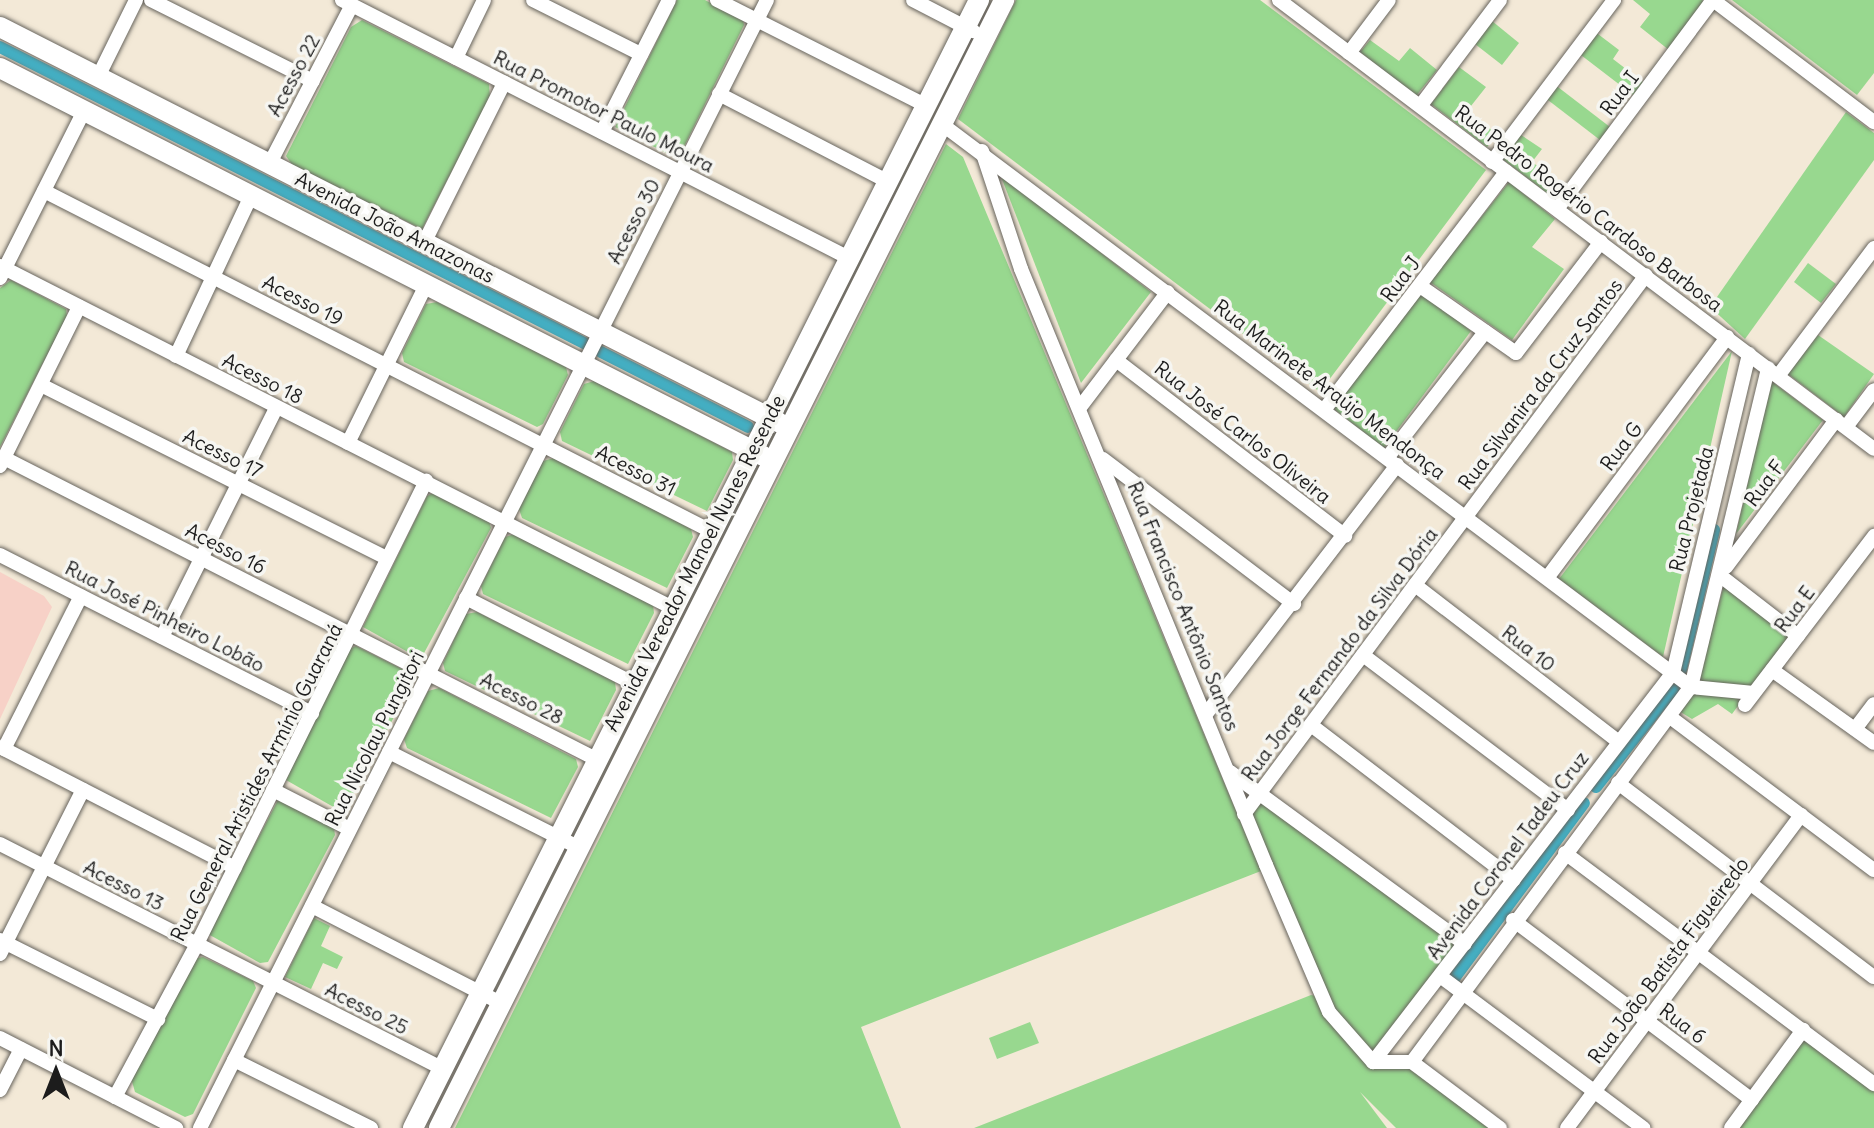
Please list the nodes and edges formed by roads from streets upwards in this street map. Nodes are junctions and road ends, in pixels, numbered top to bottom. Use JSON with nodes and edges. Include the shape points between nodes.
{"nodes":[{"id":1,"x":136,"y":0,"type":"edge"},
{"id":2,"x":151,"y":0,"type":"edge"},
{"id":3,"x":484,"y":0,"type":"edge"},
{"id":4,"x":533,"y":0,"type":"edge"},
{"id":5,"x":669,"y":0,"type":"edge"},
{"id":6,"x":717,"y":0,"type":"edge"},
{"id":7,"x":767,"y":0,"type":"edge"},
{"id":8,"x":913,"y":0,"type":"edge"},
{"id":9,"x":979,"y":0,"type":"edge"},
{"id":10,"x":1004,"y":0,"type":"edge"},
{"id":11,"x":1389,"y":0,"type":"edge"},
{"id":12,"x":1500,"y":0,"type":"edge"},
{"id":13,"x":1614,"y":0,"type":"edge"},
{"id":14,"x":1713,"y":0,"type":"edge"},
{"id":15,"x":1281,"y":1,"type":"edge"},
{"id":16,"x":347,"y":3,"type":"edge"},
{"id":17,"x":757,"y":20,"type":"junction"},
{"id":18,"x":0,"y":27,"type":"edge"},
{"id":19,"x":965,"y":27,"type":"junction"},
{"id":20,"x":986,"y":38,"type":"junction"},
{"id":21,"x":1349,"y":53,"type":"junction"},
{"id":22,"x":641,"y":54,"type":"junction"},
{"id":23,"x":456,"y":58,"type":"junction"},
{"id":24,"x":0,"y":68,"type":"edge"},
{"id":25,"x":98,"y":77,"type":"junction"},
{"id":26,"x":313,"y":81,"type":"junction"},
{"id":27,"x":504,"y":83,"type":"junction"},
{"id":28,"x":719,"y":94,"type":"junction"},
{"id":29,"x":1421,"y":105,"type":"junction"},
{"id":30,"x":84,"y":111,"type":"junction"},
{"id":31,"x":923,"y":111,"type":"junction"},
{"id":32,"x":1874,"y":122,"type":"edge"},
{"id":33,"x":943,"y":125,"type":"junction"},
{"id":34,"x":602,"y":132,"type":"junction"},
{"id":35,"x":982,"y":151,"type":"junction"},
{"id":36,"x":1492,"y":162,"type":"junction"},
{"id":37,"x":270,"y":163,"type":"junction"},
{"id":38,"x":680,"y":172,"type":"junction"},
{"id":39,"x":1506,"y":172,"type":"junction"},
{"id":40,"x":887,"y":181,"type":"junction"},
{"id":41,"x":44,"y":191,"type":"junction"},
{"id":42,"x":251,"y":196,"type":"junction"},
{"id":43,"x":1557,"y":209,"type":"junction"},
{"id":44,"x":425,"y":241,"type":"junction"},
{"id":45,"x":1601,"y":242,"type":"junction"},
{"id":46,"x":1874,"y":248,"type":"edge"},
{"id":47,"x":847,"y":257,"type":"junction"},
{"id":48,"x":2,"y":271,"type":"edge"},
{"id":49,"x":1646,"y":275,"type":"junction"},
{"id":50,"x":213,"y":277,"type":"junction"},
{"id":51,"x":426,"y":285,"type":"junction"},
{"id":52,"x":1420,"y":286,"type":"junction"},
{"id":53,"x":1168,"y":292,"type":"junction"},
{"id":54,"x":79,"y":307,"type":"junction"},
{"id":55,"x":600,"y":332,"type":"junction"},
{"id":56,"x":1485,"y":332,"type":"junction"},
{"id":57,"x":1727,"y":337,"type":"junction"},
{"id":58,"x":1749,"y":354,"type":"junction"},
{"id":59,"x":176,"y":356,"type":"junction"},
{"id":60,"x":1116,"y":360,"type":"junction"},
{"id":61,"x":386,"y":365,"type":"junction"},
{"id":62,"x":584,"y":365,"type":"junction"},
{"id":63,"x":1773,"y":372,"type":"junction"},
{"id":64,"x":41,"y":385,"type":"junction"},
{"id":65,"x":1874,"y":390,"type":"edge"},
{"id":66,"x":1081,"y":406,"type":"junction"},
{"id":67,"x":276,"y":408,"type":"junction"},
{"id":68,"x":1324,"y":410,"type":"junction"},
{"id":69,"x":767,"y":417,"type":"junction"},
{"id":70,"x":1841,"y":424,"type":"junction"},
{"id":71,"x":789,"y":428,"type":"junction"},
{"id":72,"x":348,"y":443,"type":"junction"},
{"id":73,"x":544,"y":444,"type":"junction"},
{"id":74,"x":1874,"y":449,"type":"edge"},
{"id":75,"x":751,"y":450,"type":"junction"},
{"id":76,"x":1103,"y":459,"type":"junction"},
{"id":77,"x":773,"y":461,"type":"junction"},
{"id":78,"x":1392,"y":461,"type":"junction"},
{"id":79,"x":2,"y":462,"type":"edge"},
{"id":80,"x":426,"y":481,"type":"junction"},
{"id":81,"x":239,"y":482,"type":"junction"},
{"id":82,"x":1466,"y":517,"type":"junction"},
{"id":83,"x":505,"y":521,"type":"junction"},
{"id":84,"x":711,"y":531,"type":"junction"},
{"id":85,"x":1345,"y":536,"type":"junction"},
{"id":86,"x":1874,"y":536,"type":"edge"},
{"id":87,"x":0,"y":555,"type":"edge"},
{"id":88,"x":202,"y":558,"type":"junction"},
{"id":89,"x":387,"y":558,"type":"junction"},
{"id":90,"x":1723,"y":573,"type":"junction"},
{"id":91,"x":1547,"y":578,"type":"junction"},
{"id":92,"x":1415,"y":585,"type":"junction"},
{"id":93,"x":81,"y":596,"type":"junction"},
{"id":94,"x":466,"y":598,"type":"junction"},
{"id":95,"x":1294,"y":604,"type":"junction"},
{"id":96,"x":671,"y":607,"type":"junction"},
{"id":97,"x":352,"y":634,"type":"junction"},
{"id":98,"x":1798,"y":636,"type":"junction"},
{"id":99,"x":162,"y":637,"type":"junction"},
{"id":100,"x":1363,"y":655,"type":"junction"},
{"id":101,"x":1772,"y":670,"type":"junction"},
{"id":102,"x":429,"y":673,"type":"junction"},
{"id":103,"x":1673,"y":673,"type":"junction"},
{"id":104,"x":633,"y":683,"type":"junction"},
{"id":105,"x":1691,"y":687,"type":"junction"},
{"id":106,"x":1874,"y":704,"type":"edge"},
{"id":107,"x":312,"y":713,"type":"junction"},
{"id":108,"x":1206,"y":714,"type":"junction"},
{"id":109,"x":1670,"y":717,"type":"junction"},
{"id":110,"x":1311,"y":725,"type":"junction"},
{"id":111,"x":1855,"y":729,"type":"junction"},
{"id":112,"x":1619,"y":742,"type":"junction"},
{"id":113,"x":1874,"y":743,"type":"edge"},
{"id":114,"x":2,"y":748,"type":"edge"},
{"id":115,"x":389,"y":752,"type":"junction"},
{"id":116,"x":596,"y":759,"type":"junction"},
{"id":117,"x":1230,"y":772,"type":"junction"},
{"id":118,"x":1618,"y":783,"type":"junction"},
{"id":119,"x":1584,"y":788,"type":"junction"},
{"id":120,"x":83,"y":790,"type":"junction"},
{"id":121,"x":273,"y":790,"type":"junction"},
{"id":122,"x":1260,"y":793,"type":"junction"},
{"id":123,"x":1604,"y":802,"type":"junction"},
{"id":124,"x":1568,"y":810,"type":"junction"},
{"id":125,"x":1244,"y":814,"type":"junction"},
{"id":126,"x":1801,"y":815,"type":"junction"},
{"id":127,"x":350,"y":829,"type":"junction"},
{"id":128,"x":557,"y":837,"type":"junction"},
{"id":129,"x":0,"y":844,"type":"edge"},
{"id":130,"x":580,"y":848,"type":"junction"},
{"id":131,"x":1565,"y":853,"type":"junction"},
{"id":132,"x":44,"y":867,"type":"junction"},
{"id":133,"x":235,"y":868,"type":"junction"},
{"id":134,"x":1874,"y":870,"type":"edge"},
{"id":135,"x":1514,"y":880,"type":"junction"},
{"id":136,"x":1750,"y":883,"type":"junction"},
{"id":137,"x":312,"y":906,"type":"junction"},
{"id":138,"x":1513,"y":920,"type":"junction"},
{"id":139,"x":197,"y":944,"type":"junction"},
{"id":140,"x":1465,"y":944,"type":"junction"},
{"id":141,"x":2,"y":946,"type":"edge"},
{"id":142,"x":1698,"y":953,"type":"junction"},
{"id":143,"x":1440,"y":976,"type":"junction"},
{"id":144,"x":1874,"y":977,"type":"edge"},
{"id":145,"x":273,"y":983,"type":"junction"},
{"id":146,"x":480,"y":992,"type":"junction"},
{"id":147,"x":1462,"y":992,"type":"junction"},
{"id":148,"x":501,"y":1003,"type":"junction"},
{"id":149,"x":158,"y":1019,"type":"junction"},
{"id":150,"x":1647,"y":1021,"type":"junction"},
{"id":151,"x":1803,"y":1030,"type":"junction"},
{"id":152,"x":0,"y":1038,"type":"edge"},
{"id":153,"x":21,"y":1049,"type":"junction"},
{"id":154,"x":234,"y":1060,"type":"junction"},
{"id":155,"x":1373,"y":1062,"type":"junction"},
{"id":156,"x":1412,"y":1062,"type":"junction"},
{"id":157,"x":442,"y":1068,"type":"junction"},
{"id":158,"x":1872,"y":1079,"type":"edge"},
{"id":159,"x":0,"y":1090,"type":"edge"},
{"id":160,"x":1594,"y":1092,"type":"junction"},
{"id":161,"x":115,"y":1097,"type":"junction"},
{"id":162,"x":1752,"y":1100,"type":"junction"},
{"id":163,"x":176,"y":1128,"type":"edge"},
{"id":164,"x":200,"y":1128,"type":"edge"},
{"id":165,"x":371,"y":1128,"type":"edge"},
{"id":166,"x":413,"y":1128,"type":"edge"},
{"id":167,"x":439,"y":1128,"type":"edge"},
{"id":168,"x":1500,"y":1128,"type":"edge"},
{"id":169,"x":1567,"y":1128,"type":"edge"},
{"id":170,"x":1643,"y":1128,"type":"edge"},
{"id":171,"x":1731,"y":1128,"type":"edge"}],
"edges":[{"from":1,"to":25,"type":"street"},
{"from":2,"to":26,"type":"street"},
{"from":3,"to":23,"type":"street"},
{"from":4,"to":22,"type":"street"},
{"from":5,"to":22,"type":"street"},
{"from":6,"to":17,"type":"street"},
{"from":7,"to":17,"type":"street","name":"Acesso 30"},
{"from":8,"to":19,"type":"street"},
{"from":9,"to":19,"type":"street","name":"Avenida Vereador Manoel Nunes Resende"},
{"from":10,"to":20,"type":"street","name":"Avenida Vereador Manoel Nunes Resende"},
{"from":11,"to":21,"type":"street"},
{"from":12,"to":29,"type":"street"},
{"from":13,"to":36,"type":"street"},
{"from":14,"to":32,"type":"street"},
{"from":14,"to":43,"type":"street","name":"Rua I"},
{"from":15,"to":21,"type":"street","name":"Rua Pedro Rogério Cardoso Barbosa"},
{"from":16,"to":23,"type":"street","name":"Rua Promotor Paulo Moura"},
{"from":16,"to":26,"type":"street","name":"Acesso 22"},
{"from":17,"to":28,"type":"street","name":"Acesso 30"},
{"from":17,"to":31,"type":"street"},
{"from":18,"to":25,"type":"street","name":"Avenida João Amazonas"},
{"from":19,"to":20,"type":"street"},
{"from":19,"to":31,"type":"street","name":"Avenida Vereador Manoel Nunes Resende"},
{"from":20,"to":33,"type":"street","name":"Avenida Vereador Manoel Nunes Resende"},
{"from":21,"to":29,"type":"street","name":"Rua Pedro Rogério Cardoso Barbosa"},
{"from":22,"to":34,"type":"street"},
{"from":23,"to":27,"type":"street","name":"Rua Promotor Paulo Moura"},
{"from":24,"to":30,"type":"street","name":"Avenida João Amazonas"},
{"from":25,"to":37,"type":"street","name":"Avenida João Amazonas"},
{"from":26,"to":37,"type":"street","name":"Acesso 22"},
{"from":27,"to":34,"type":"street","name":"Rua Promotor Paulo Moura"},
{"from":27,"to":44,"type":"street"},
{"from":28,"to":38,"type":"street","name":"Acesso 30"},
{"from":28,"to":40,"type":"street"},
{"from":29,"to":36,"type":"street","name":"Rua Pedro Rogério Cardoso Barbosa"},
{"from":30,"to":41,"type":"street"},
{"from":30,"to":42,"type":"street","name":"Avenida João Amazonas"},
{"from":31,"to":33,"type":"street"},
{"from":31,"to":40,"type":"street","name":"Avenida Vereador Manoel Nunes Resende"},
{"from":33,"to":35,"type":"street","name":"Rua Marinete Araújo Mendonça"},
{"from":33,"to":71,"type":"street","name":"Avenida Vereador Manoel Nunes Resende"},
{"from":34,"to":38,"type":"street","name":"Rua Promotor Paulo Moura"},
{"from":35,"to":53,"type":"street","name":"Rua Marinete Araújo Mendonça"},
{"from":35,"to":66,"type":"street","name":"Rua Francisco Antônio Santos","via":[[1021,269]]},
{"from":36,"to":39,"type":"street","name":"Rua Pedro Rogério Cardoso Barbosa"},
{"from":37,"to":44,"type":"street","name":"Avenida João Amazonas"},
{"from":38,"to":47,"type":"street","name":"Rua Promotor Paulo Moura"},
{"from":38,"to":55,"type":"street","name":"Acesso 30"},
{"from":39,"to":43,"type":"street","name":"Rua Pedro Rogério Cardoso Barbosa"},
{"from":39,"to":52,"type":"street","name":"Rua J"},
{"from":40,"to":47,"type":"street","name":"Avenida Vereador Manoel Nunes Resende"},
{"from":41,"to":48,"type":"street"},
{"from":41,"to":50,"type":"street","name":"Acesso 19"},
{"from":42,"to":50,"type":"street"},
{"from":42,"to":51,"type":"street","name":"Avenida João Amazonas"},
{"from":43,"to":45,"type":"street","name":"Rua Pedro Rogério Cardoso Barbosa"},
{"from":44,"to":55,"type":"street","name":"Avenida João Amazonas"},
{"from":45,"to":49,"type":"street","name":"Rua Pedro Rogério Cardoso Barbosa"},
{"from":45,"to":56,"type":"street","via":[[1521,350],[1509,352]]},
{"from":46,"to":63,"type":"street"},
{"from":47,"to":69,"type":"street","name":"Avenida Vereador Manoel Nunes Resende"},
{"from":48,"to":54,"type":"street","name":"Acesso 18"},
{"from":49,"to":57,"type":"street","name":"Rua Pedro Rogério Cardoso Barbosa"},
{"from":49,"to":82,"type":"street","name":"Rua Silvanira da Cruz Santos"},
{"from":50,"to":59,"type":"street"},
{"from":50,"to":61,"type":"street","name":"Acesso 19"},
{"from":51,"to":61,"type":"street"},
{"from":51,"to":62,"type":"street","name":"Avenida João Amazonas"},
{"from":52,"to":56,"type":"street"},
{"from":52,"to":68,"type":"street","name":"Rua J"},
{"from":53,"to":60,"type":"street"},
{"from":53,"to":68,"type":"street","name":"Rua Marinete Araújo Mendonça"},
{"from":54,"to":59,"type":"street","name":"Acesso 18"},
{"from":54,"to":64,"type":"street"},
{"from":55,"to":62,"type":"street","name":"Acesso 30"},
{"from":55,"to":69,"type":"street","name":"Avenida João Amazonas"},
{"from":56,"to":78,"type":"street"},
{"from":57,"to":58,"type":"street","name":"Rua Pedro Rogério Cardoso Barbosa"},
{"from":57,"to":91,"type":"street","name":"Rua G"},
{"from":58,"to":63,"type":"street","name":"Rua Pedro Rogério Cardoso Barbosa"},
{"from":58,"to":103,"type":"street","name":"Rua Projetada"},
{"from":59,"to":67,"type":"street","name":"Acesso 18"},
{"from":60,"to":66,"type":"street"},
{"from":60,"to":85,"type":"street","name":"Rua José Carlos Oliveira"},
{"from":61,"to":72,"type":"street"},
{"from":61,"to":73,"type":"street","name":"Acesso 19"},
{"from":62,"to":73,"type":"street","name":"Rua Nicolau Pungitori"},
{"from":62,"to":75,"type":"street","name":"Avenida João Amazonas"},
{"from":63,"to":70,"type":"street","name":"Rua Pedro Rogério Cardoso Barbosa"},
{"from":63,"to":90,"type":"street"},
{"from":64,"to":79,"type":"street"},
{"from":64,"to":81,"type":"street","name":"Acesso 17"},
{"from":65,"to":70,"type":"street"},
{"from":66,"to":76,"type":"street","name":"Rua Francisco Antônio Santos"},
{"from":67,"to":72,"type":"street","name":"Acesso 18"},
{"from":67,"to":81,"type":"street"},
{"from":68,"to":78,"type":"street","name":"Rua Marinete Araújo Mendonça"},
{"from":69,"to":71,"type":"street","name":"Avenida João Amazonas"},
{"from":69,"to":75,"type":"street","name":"Avenida Vereador Manoel Nunes Resende"},
{"from":70,"to":74,"type":"street","name":"Rua Pedro Rogério Cardoso Barbosa"},
{"from":70,"to":90,"type":"street","name":"Rua F"},
{"from":71,"to":77,"type":"street","name":"Avenida Vereador Manoel Nunes Resende"},
{"from":72,"to":80,"type":"street","name":"Acesso 18"},
{"from":73,"to":83,"type":"street","name":"Rua Nicolau Pungitori"},
{"from":73,"to":84,"type":"street","name":"Acesso 31"},
{"from":75,"to":77,"type":"street","name":"Avenida João Amazonas"},
{"from":75,"to":84,"type":"street","name":"Avenida Vereador Manoel Nunes Resende"},
{"from":76,"to":95,"type":"street"},
{"from":76,"to":108,"type":"street","name":"Rua Francisco Antônio Santos"},
{"from":77,"to":130,"type":"street","name":"Avenida Vereador Manoel Nunes Resende"},
{"from":78,"to":82,"type":"street","name":"Rua Marinete Araújo Mendonça"},
{"from":78,"to":85,"type":"street"},
{"from":79,"to":88,"type":"street","name":"Acesso 16"},
{"from":80,"to":83,"type":"street","name":"Acesso 18"},
{"from":80,"to":89,"type":"street","name":"Rua General Aristides Armínio Guaraná"},
{"from":81,"to":88,"type":"street"},
{"from":81,"to":89,"type":"street","name":"Acesso 17"},
{"from":82,"to":91,"type":"street","name":"Rua Marinete Araújo Mendonça"},
{"from":82,"to":92,"type":"street","name":"Rua Jorge Fernando da Silva Dória"},
{"from":83,"to":94,"type":"street","name":"Rua Nicolau Pungitori"},
{"from":83,"to":96,"type":"street"},
{"from":84,"to":96,"type":"street","name":"Avenida Vereador Manoel Nunes Resende"},
{"from":85,"to":95,"type":"street"},
{"from":86,"to":98,"type":"street","name":"Rua E"},
{"from":87,"to":93,"type":"street","name":"Rua José Pinheiro Lobão"},
{"from":88,"to":97,"type":"street","name":"Acesso 16"},
{"from":88,"to":99,"type":"street"},
{"from":89,"to":97,"type":"street","name":"Rua General Aristides Armínio Guaraná"},
{"from":90,"to":98,"type":"street"},
{"from":90,"to":105,"type":"street"},
{"from":91,"to":103,"type":"street","name":"Rua Marinete Araújo Mendonça"},
{"from":92,"to":100,"type":"street","name":"Rua Jorge Fernando da Silva Dória"},
{"from":92,"to":112,"type":"street","name":"Rua 10"},
{"from":93,"to":99,"type":"street","name":"Rua José Pinheiro Lobão"},
{"from":93,"to":114,"type":"street"},
{"from":94,"to":102,"type":"street","name":"Rua Nicolau Pungitori"},
{"from":94,"to":104,"type":"street"},
{"from":95,"to":108,"type":"street"},
{"from":96,"to":104,"type":"street","name":"Avenida Vereador Manoel Nunes Resende"},
{"from":97,"to":102,"type":"street","name":"Acesso 16"},
{"from":97,"to":107,"type":"street","name":"Rua General Aristides Armínio Guaraná"},
{"from":98,"to":101,"type":"street","name":"Rua E"},
{"from":99,"to":107,"type":"street","name":"Rua José Pinheiro Lobão"},
{"from":100,"to":110,"type":"street","name":"Rua Jorge Fernando da Silva Dória"},
{"from":100,"to":124,"type":"street"},
{"from":101,"to":105,"type":"street","name":"Rua E","via":[[1749,699]]},
{"from":101,"to":111,"type":"street"},
{"from":102,"to":115,"type":"street","name":"Rua Nicolau Pungitori"},
{"from":102,"to":116,"type":"street","name":"Acesso 28"},
{"from":103,"to":105,"type":"street","name":"Rua Marinete Araújo Mendonça"},
{"from":103,"to":112,"type":"street","name":"Avenida Coronel Tadeu Cruz"},
{"from":104,"to":116,"type":"street","name":"Avenida Vereador Manoel Nunes Resende"},
{"from":105,"to":109,"type":"street"},
{"from":106,"to":111,"type":"street"},
{"from":107,"to":121,"type":"street","name":"Rua General Aristides Armínio Guaraná"},
{"from":108,"to":117,"type":"street","name":"Rua Francisco Antônio Santos"},
{"from":109,"to":118,"type":"street"},
{"from":109,"to":126,"type":"street"},
{"from":110,"to":122,"type":"street","name":"Rua Jorge Fernando da Silva Dória"},
{"from":110,"to":135,"type":"street"},
{"from":111,"to":113,"type":"street"},
{"from":112,"to":119,"type":"street","name":"Avenida Coronel Tadeu Cruz"},
{"from":114,"to":120,"type":"street"},
{"from":115,"to":127,"type":"street","name":"Rua Nicolau Pungitori"},
{"from":115,"to":128,"type":"street"},
{"from":116,"to":128,"type":"street","name":"Avenida Vereador Manoel Nunes Resende"},
{"from":117,"to":122,"type":"street"},
{"from":117,"to":125,"type":"street","name":"Rua Francisco Antônio Santos"},
{"from":118,"to":123,"type":"street"},
{"from":118,"to":136,"type":"street"},
{"from":119,"to":123,"type":"street"},
{"from":119,"to":124,"type":"street","name":"Avenida Coronel Tadeu Cruz"},
{"from":120,"to":132,"type":"street"},
{"from":120,"to":133,"type":"street"},
{"from":121,"to":127,"type":"street"},
{"from":121,"to":133,"type":"street","name":"Rua General Aristides Armínio Guaraná"},
{"from":122,"to":125,"type":"street","name":"Rua Jorge Fernando da Silva Dória"},
{"from":122,"to":140,"type":"street"},
{"from":123,"to":131,"type":"street"},
{"from":124,"to":135,"type":"street","name":"Avenida Coronel Tadeu Cruz"},
{"from":125,"to":155,"type":"street","name":"Rua Francisco Antônio Santos","via":[[1329,1012]]},
{"from":126,"to":134,"type":"street"},
{"from":126,"to":136,"type":"street","name":"Rua João Batista Figueiredo"},
{"from":127,"to":137,"type":"street","name":"Rua Nicolau Pungitori"},
{"from":128,"to":130,"type":"street"},
{"from":128,"to":146,"type":"street","name":"Avenida Vereador Manoel Nunes Resende"},
{"from":129,"to":132,"type":"street","name":"Acesso 13"},
{"from":130,"to":148,"type":"street","name":"Avenida Vereador Manoel Nunes Resende"},
{"from":131,"to":138,"type":"street"},
{"from":131,"to":142,"type":"street"},
{"from":132,"to":139,"type":"street","name":"Acesso 13"},
{"from":132,"to":141,"type":"street"},
{"from":133,"to":139,"type":"street","name":"Rua General Aristides Armínio Guaraná"},
{"from":135,"to":140,"type":"street","name":"Avenida Coronel Tadeu Cruz"},
{"from":136,"to":142,"type":"street","name":"Rua João Batista Figueiredo"},
{"from":136,"to":144,"type":"street"},
{"from":137,"to":145,"type":"street","name":"Rua Nicolau Pungitori"},
{"from":137,"to":146,"type":"street"},
{"from":138,"to":147,"type":"street"},
{"from":138,"to":150,"type":"street","name":"Rua 6"},
{"from":139,"to":145,"type":"street","name":"Acesso 13"},
{"from":139,"to":149,"type":"street","name":"Rua General Aristides Armínio Guaraná"},
{"from":140,"to":143,"type":"street","name":"Avenida Coronel Tadeu Cruz"},
{"from":141,"to":149,"type":"street"},
{"from":142,"to":150,"type":"street","name":"Rua João Batista Figueiredo"},
{"from":142,"to":151,"type":"street"},
{"from":143,"to":147,"type":"street"},
{"from":143,"to":155,"type":"street","name":"Avenida Coronel Tadeu Cruz"},
{"from":145,"to":154,"type":"street","name":"Rua Nicolau Pungitori"},
{"from":145,"to":157,"type":"street","name":"Acesso 25"},
{"from":146,"to":148,"type":"street"},
{"from":146,"to":157,"type":"street","name":"Avenida Vereador Manoel Nunes Resende"},
{"from":147,"to":156,"type":"street"},
{"from":147,"to":160,"type":"street"},
{"from":148,"to":167,"type":"street","name":"Avenida Vereador Manoel Nunes Resende"},
{"from":149,"to":161,"type":"street","name":"Rua General Aristides Armínio Guaraná"},
{"from":150,"to":160,"type":"street","name":"Rua João Batista Figueiredo"},
{"from":150,"to":162,"type":"street","name":"Rua 6"},
{"from":151,"to":158,"type":"street"},
{"from":151,"to":162,"type":"street"},
{"from":152,"to":153,"type":"street"},
{"from":153,"to":159,"type":"street"},
{"from":153,"to":161,"type":"street"},
{"from":154,"to":164,"type":"street","name":"Rua Nicolau Pungitori"},
{"from":154,"to":165,"type":"street"},
{"from":155,"to":156,"type":"street"},
{"from":156,"to":168,"type":"street"},
{"from":157,"to":166,"type":"street","name":"Avenida Vereador Manoel Nunes Resende"},
{"from":160,"to":169,"type":"street","name":"Rua João Batista Figueiredo"},
{"from":160,"to":170,"type":"street"},
{"from":161,"to":163,"type":"street"},
{"from":162,"to":171,"type":"street"}]}
